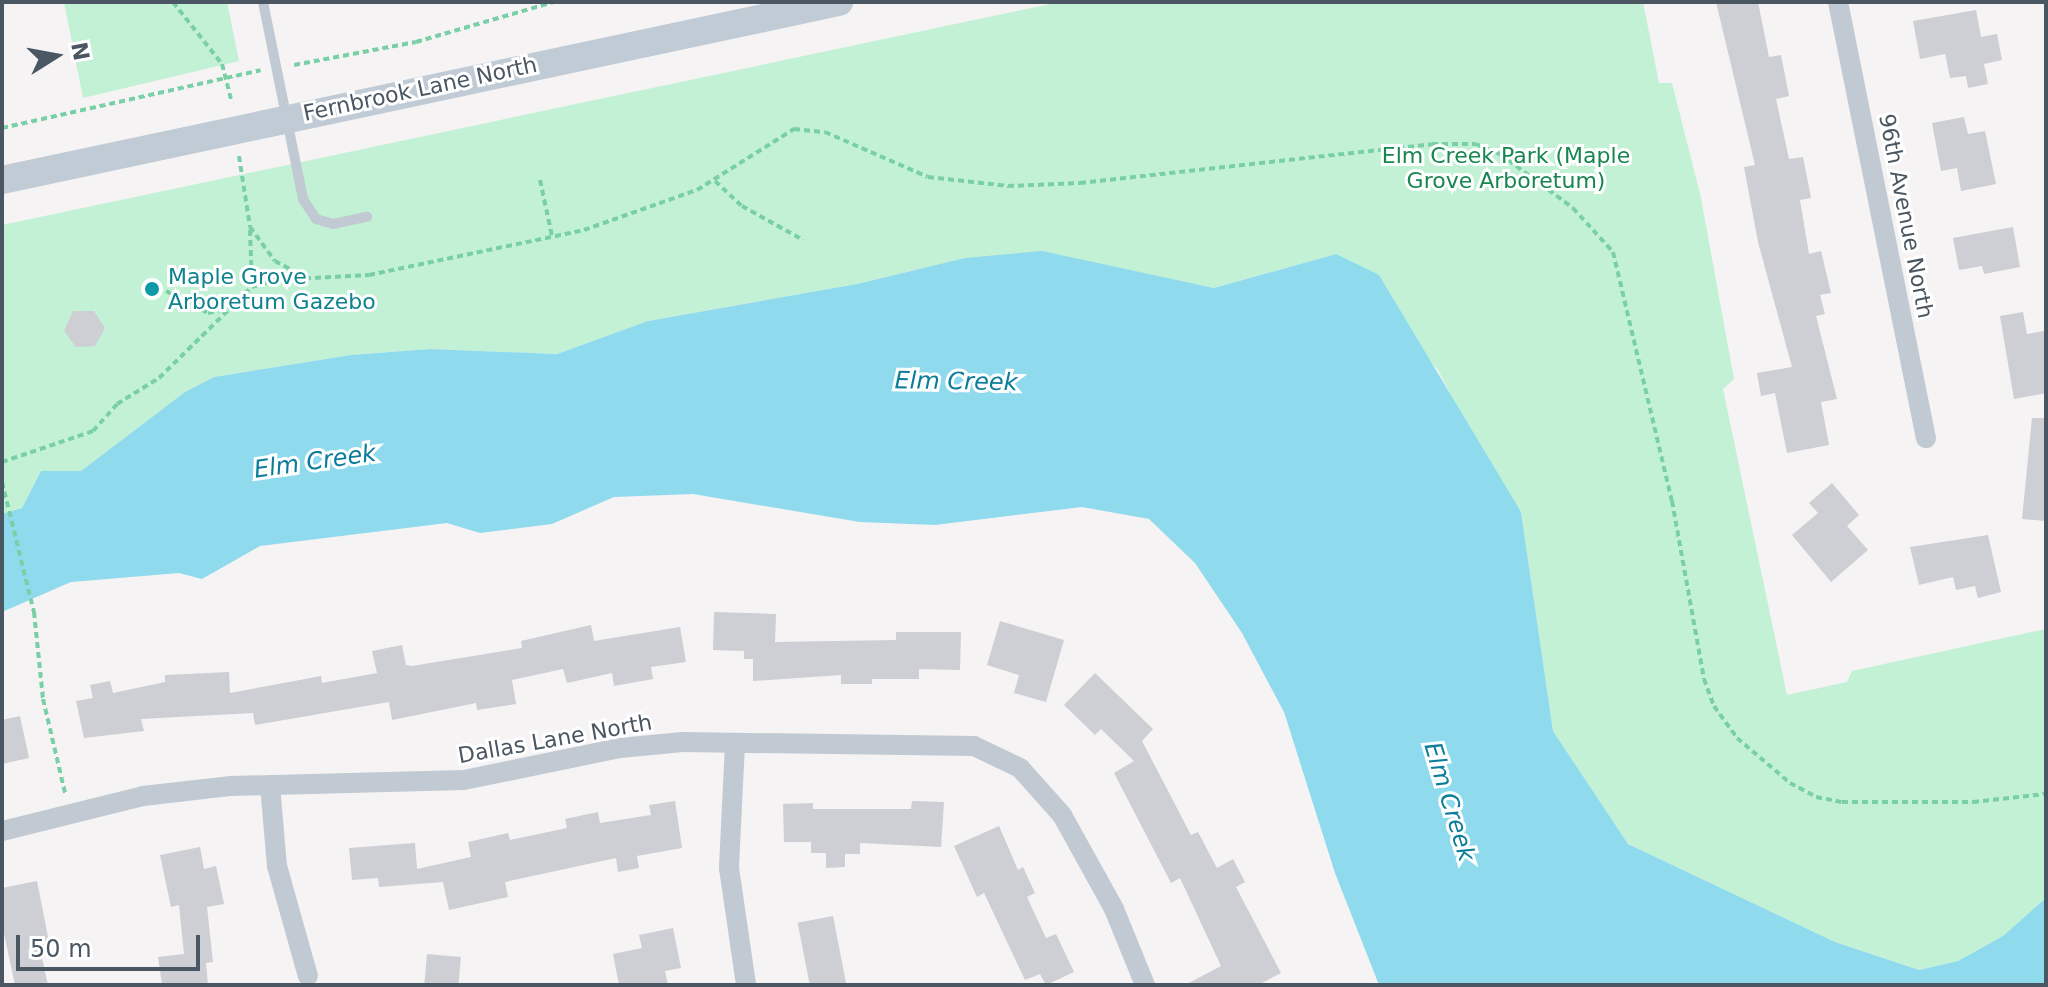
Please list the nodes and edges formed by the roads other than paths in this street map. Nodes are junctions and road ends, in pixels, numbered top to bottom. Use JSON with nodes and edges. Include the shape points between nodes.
{"nodes":[{"id":1,"x":263,"y":2,"type":"edge"},
{"id":2,"x":839,"y":2,"type":"edge"},
{"id":3,"x":1838,"y":2,"type":"edge"},
{"id":4,"x":756,"y":11,"type":"edge"},
{"id":5,"x":286,"y":117,"type":"junction"},
{"id":6,"x":2,"y":180,"type":"edge"},
{"id":7,"x":367,"y":217,"type":"dead end"},
{"id":8,"x":1926,"y":438,"type":"dead end"},
{"id":9,"x":735,"y":744,"type":"junction"},
{"id":10,"x":270,"y":785,"type":"junction"},
{"id":11,"x":2,"y":831,"type":"edge"},
{"id":12,"x":308,"y":976,"type":"dead end"},
{"id":13,"x":746,"y":985,"type":"edge"},
{"id":14,"x":1145,"y":985,"type":"edge"}],
"edges":[{"from":1,"to":5,"type":"lane"},
{"from":2,"to":4,"type":"street","name":"Fernbrook Lane North"},
{"from":3,"to":8,"type":"street","name":"96th Avenue North"},
{"from":4,"to":5,"type":"street","name":"Fernbrook Lane North"},
{"from":5,"to":6,"type":"street","name":"Fernbrook Lane North"},
{"from":5,"to":7,"type":"lane","via":[[303,199],[316,219],[333,224]]},
{"from":9,"to":10,"type":"street","name":"Dallas Lane North","via":[[620,748],[464,780]]},
{"from":9,"to":13,"type":"street","via":[[729,868]]},
{"from":9,"to":14,"type":"street","name":"Dallas Lane North","via":[[947,742],[974,746],[1020,768],[1062,815],[1089,860]]},
{"from":10,"to":11,"type":"street","name":"Dallas Lane North","via":[[187,790],[69,811]]},
{"from":10,"to":12,"type":"street","via":[[277,866]]}]}
